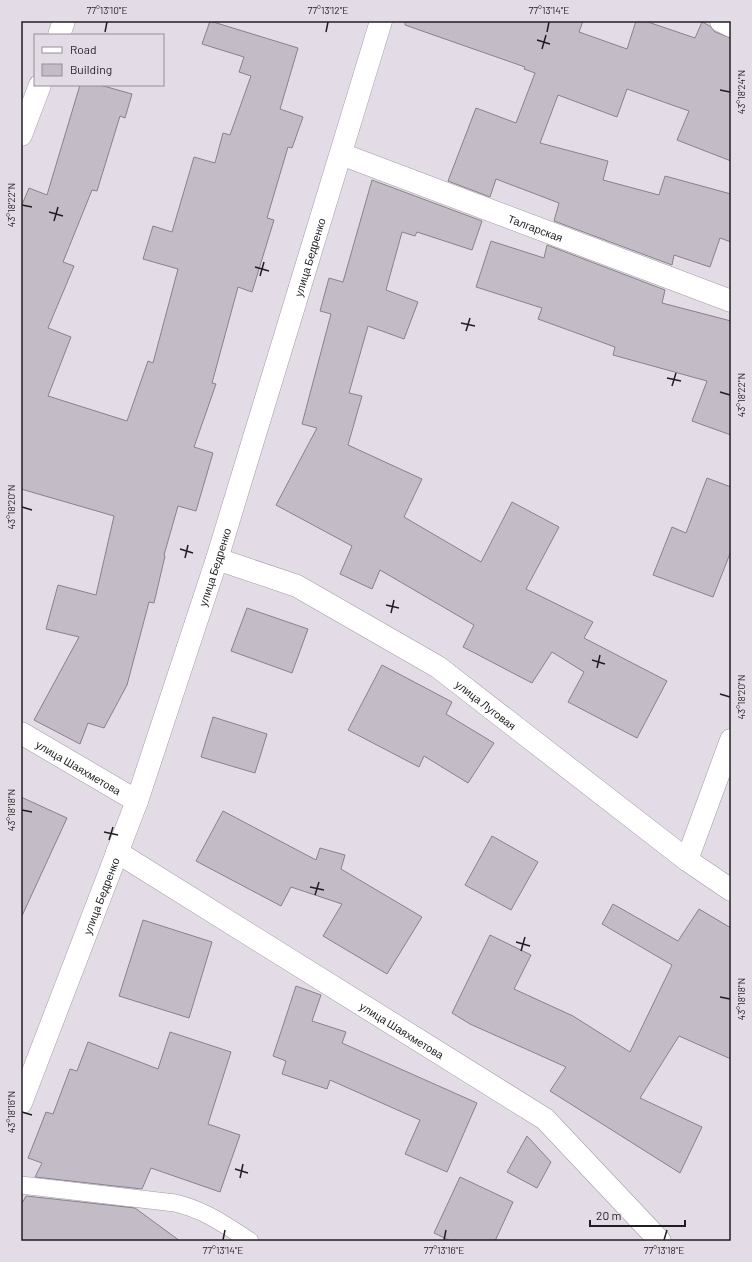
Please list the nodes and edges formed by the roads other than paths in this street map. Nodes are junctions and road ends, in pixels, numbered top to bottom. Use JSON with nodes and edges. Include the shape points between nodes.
{"nodes":[{"id":1,"x":64,"y":21,"type":"edge"},
{"id":2,"x":381,"y":21,"type":"edge"},
{"id":3,"x":721,"y":21,"type":"edge"},
{"id":4,"x":731,"y":26,"type":"edge"},
{"id":5,"x":59,"y":34,"type":"edge"},
{"id":6,"x":40,"y":86,"type":"edge"},
{"id":7,"x":21,"y":135,"type":"edge"},
{"id":8,"x":341,"y":154,"type":"junction"},
{"id":9,"x":731,"y":301,"type":"edge"},
{"id":10,"x":217,"y":559,"type":"junction"},
{"id":11,"x":21,"y":733,"type":"edge"},
{"id":12,"x":731,"y":740,"type":"edge"},
{"id":13,"x":137,"y":801,"type":"junction"},
{"id":14,"x":117,"y":852,"type":"junction"},
{"id":15,"x":687,"y":860,"type":"junction"},
{"id":16,"x":731,"y":890,"type":"edge"},
{"id":17,"x":21,"y":1103,"type":"edge"},
{"id":18,"x":21,"y":1185,"type":"edge"},
{"id":19,"x":250,"y":1241,"type":"edge"},
{"id":20,"x":660,"y":1241,"type":"edge"}],
"edges":[{"from":1,"to":5,"type":"street"},
{"from":2,"to":8,"type":"street","name":"улица Бедренко"},
{"from":3,"to":4,"type":"street"},
{"from":6,"to":7,"type":"street"},
{"from":8,"to":9,"type":"street","name":"Талгарская"},
{"from":8,"to":10,"type":"street","name":"улица Бедренко"},
{"from":10,"to":13,"type":"street","name":"улица Бедренко"},
{"from":10,"to":15,"type":"street","name":"улица Луговая","via":[[297,586],[438,667]]},
{"from":11,"to":13,"type":"street","name":"улица Шаяхметова"},
{"from":12,"to":15,"type":"street"},
{"from":13,"to":14,"type":"street","name":"улица Бедренко"},
{"from":14,"to":17,"type":"street","name":"улица Бедренко"},
{"from":14,"to":20,"type":"street","name":"улица Шаяхметова","via":[[545,1119]]},
{"from":15,"to":16,"type":"street","name":"улица Луговая"},
{"from":18,"to":19,"type":"lane","via":[[192,1207]]}]}
